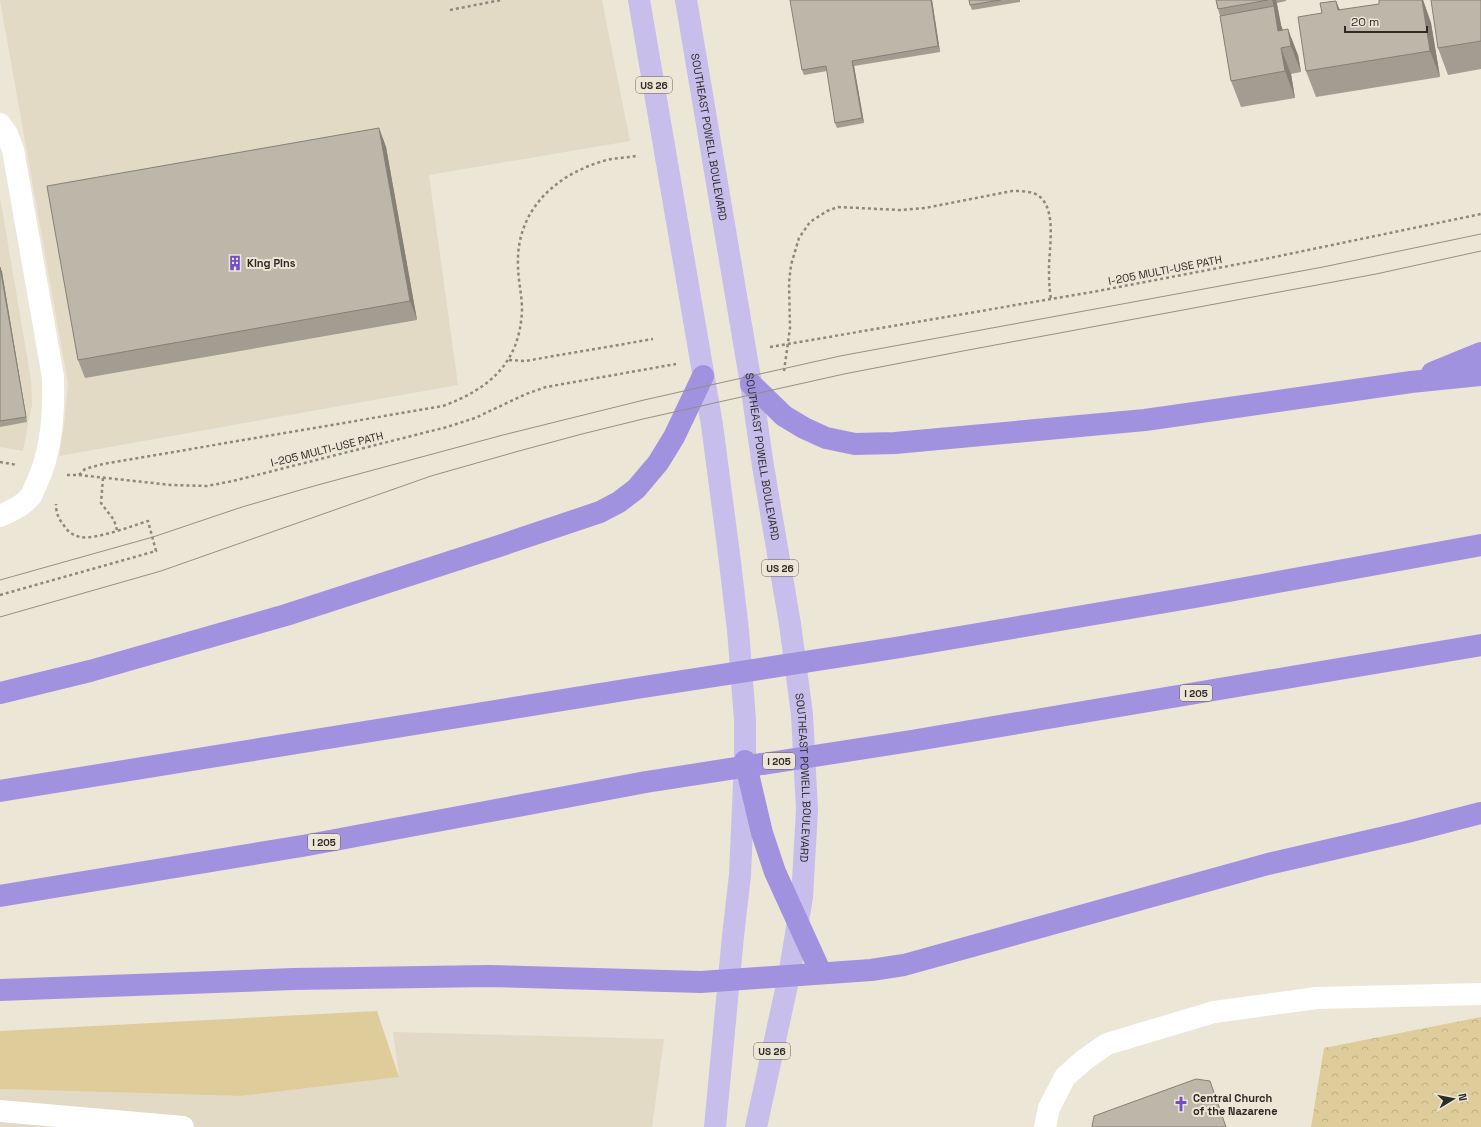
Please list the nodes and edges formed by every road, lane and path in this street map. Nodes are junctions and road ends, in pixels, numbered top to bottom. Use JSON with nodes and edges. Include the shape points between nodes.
{"nodes":[{"id":1,"x":500,"y":0,"type":"edge"},
{"id":2,"x":639,"y":0,"type":"edge"},
{"id":3,"x":686,"y":0,"type":"edge"},
{"id":4,"x":450,"y":10,"type":"dead end"},
{"id":5,"x":0,"y":124,"type":"edge"},
{"id":6,"x":636,"y":156,"type":"dead end"},
{"id":7,"x":1481,"y":214,"type":"edge"},
{"id":8,"x":1051,"y":299,"type":"junction"},
{"id":9,"x":851,"y":333,"type":"dead end"},
{"id":10,"x":653,"y":339,"type":"dead end"},
{"id":11,"x":1481,"y":353,"type":"edge"},
{"id":12,"x":509,"y":360,"type":"junction"},
{"id":13,"x":784,"y":371,"type":"dead end"},
{"id":14,"x":1481,"y":375,"type":"edge"},
{"id":15,"x":703,"y":376,"type":"junction"},
{"id":16,"x":1411,"y":382,"type":"junction"},
{"id":17,"x":571,"y":383,"type":"dead end"},
{"id":18,"x":751,"y":384,"type":"junction"},
{"id":19,"x":103,"y":478,"type":"junction"},
{"id":20,"x":56,"y":501,"type":"dead end"},
{"id":21,"x":0,"y":516,"type":"edge"},
{"id":22,"x":117,"y":530,"type":"junction"},
{"id":23,"x":1481,"y":545,"type":"edge"},
{"id":24,"x":0,"y":595,"type":"edge"},
{"id":25,"x":1481,"y":645,"type":"edge"},
{"id":26,"x":0,"y":693,"type":"edge"},
{"id":27,"x":746,"y":762,"type":"junction"},
{"id":28,"x":0,"y":791,"type":"edge"},
{"id":29,"x":1481,"y":813,"type":"edge"},
{"id":30,"x":0,"y":896,"type":"edge"},
{"id":31,"x":798,"y":922,"type":"junction"},
{"id":32,"x":821,"y":973,"type":"junction"},
{"id":33,"x":789,"y":976,"type":"junction"},
{"id":34,"x":729,"y":980,"type":"junction"},
{"id":35,"x":0,"y":990,"type":"edge"},
{"id":36,"x":1481,"y":994,"type":"edge"},
{"id":37,"x":0,"y":1111,"type":"edge"},
{"id":38,"x":183,"y":1127,"type":"edge"},
{"id":39,"x":715,"y":1127,"type":"edge"},
{"id":40,"x":756,"y":1127,"type":"edge"},
{"id":41,"x":1045,"y":1127,"type":"edge"}],
"edges":[{"from":1,"to":4,"type":"path"},
{"from":2,"to":15,"type":"main road","number":"US 26"},
{"from":3,"to":18,"type":"main road","name":"SOUTHEAST POWELL BOULEVARD","number":"US 26"},
{"from":5,"to":21,"type":"lane","via":[[13,150],[53,376],[54,397],[52,425],[43,470],[31,496],[20,506]]},
{"from":6,"to":12,"type":"path","via":[[600,162],[573,173],[553,187],[534,206],[525,221],[519,242],[521,325]]},
{"from":7,"to":8,"type":"path","name":"I-205 MULTI-USE PATH","via":[[1224,267]]},
{"from":8,"to":9,"type":"path","name":"I-205 MULTI-USE PATH"},
{"from":8,"to":13,"type":"path","via":[[1051,225],[1045,202],[1039,196],[1012,191],[925,208],[900,210],[838,207],[810,222],[799,238],[791,265],[790,328]]},
{"from":10,"to":12,"type":"path","via":[[525,361]]},
{"from":11,"to":16,"type":"highway"},
{"from":12,"to":19,"type":"path","name":"I-205 MULTI-USE PATH","via":[[481,388],[443,406],[103,464],[85,469],[79,475]]},
{"from":14,"to":16,"type":"highway"},
{"from":15,"to":26,"type":"highway","via":[[658,464],[636,489],[600,512],[286,615],[90,671]]},
{"from":15,"to":27,"type":"main road","number":"US 26","via":[[719,477],[738,630]]},
{"from":16,"to":18,"type":"highway","via":[[1145,420],[895,443],[855,444],[826,438],[784,416]]},
{"from":17,"to":19,"type":"path","name":"I-205 MULTI-USE PATH","via":[[546,387],[526,394],[475,418],[447,427],[234,481],[189,486]]},
{"from":18,"to":31,"type":"main road","name":"SOUTHEAST POWELL BOULEVARD","number":"US 26","via":[[802,714],[807,810]]},
{"from":19,"to":22,"type":"path","via":[[101,503],[114,520]]},
{"from":20,"to":22,"type":"path","via":[[56,511],[60,520],[73,535],[93,537]]},
{"from":22,"to":24,"type":"path","via":[[148,521],[156,551]]},
{"from":23,"to":28,"type":"highway","via":[[901,647]]},
{"from":25,"to":30,"type":"highway","number":"I 205","via":[[911,741],[646,782],[308,844]]},
{"from":27,"to":31,"type":"highway","via":[[764,839],[775,872]]},
{"from":27,"to":34,"type":"main road","number":"US 26","via":[[740,875]]},
{"from":29,"to":32,"type":"highway","via":[[1268,864],[904,965]]},
{"from":31,"to":32,"type":"highway"},
{"from":31,"to":33,"type":"main road","name":"SOUTHEAST POWELL BOULEVARD","number":"US 26"},
{"from":32,"to":33,"type":"highway"},
{"from":33,"to":34,"type":"highway"},
{"from":33,"to":40,"type":"main road","name":"SOUTHEAST POWELL BOULEVARD","number":"US 26"},
{"from":34,"to":35,"type":"highway","via":[[701,982],[489,976],[403,977]]},
{"from":34,"to":39,"type":"main road","number":"US 26"},
{"from":36,"to":41,"type":"lane","via":[[1317,998],[1214,1012],[1107,1044],[1065,1077],[1049,1108]]},
{"from":37,"to":38,"type":"lane"}]}
